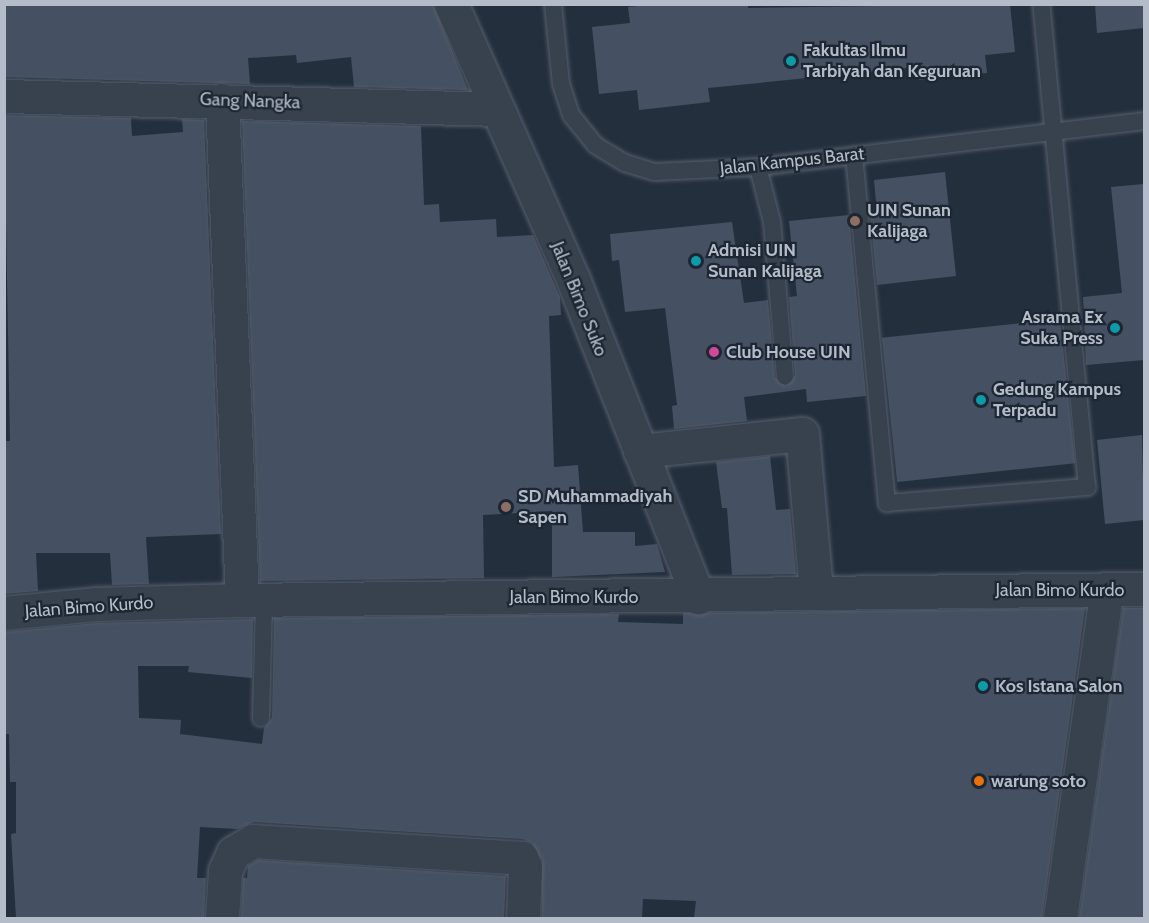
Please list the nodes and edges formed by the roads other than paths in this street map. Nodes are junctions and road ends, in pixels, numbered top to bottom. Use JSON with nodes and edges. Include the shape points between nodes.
{"nodes":[{"id":1,"x":451,"y":4,"type":"edge"},
{"id":2,"x":554,"y":4,"type":"edge"},
{"id":3,"x":1041,"y":4,"type":"edge"},
{"id":4,"x":4,"y":96,"type":"edge"},
{"id":5,"x":222,"y":100,"type":"junction"},
{"id":6,"x":496,"y":109,"type":"junction"},
{"id":7,"x":1144,"y":121,"type":"edge"},
{"id":8,"x":1055,"y":131,"type":"junction"},
{"id":9,"x":854,"y":155,"type":"junction"},
{"id":10,"x":758,"y":167,"type":"junction"},
{"id":11,"x":785,"y":376,"type":"dead end"},
{"id":12,"x":640,"y":451,"type":"junction"},
{"id":13,"x":1107,"y":589,"type":"junction"},
{"id":14,"x":1144,"y":589,"type":"edge"},
{"id":15,"x":816,"y":592,"type":"junction"},
{"id":16,"x":698,"y":597,"type":"junction"},
{"id":17,"x":253,"y":601,"type":"junction"},
{"id":18,"x":4,"y":613,"type":"edge"},
{"id":19,"x":261,"y":718,"type":"dead end"},
{"id":20,"x":222,"y":918,"type":"edge"},
{"id":21,"x":523,"y":918,"type":"edge"},
{"id":22,"x":1060,"y":918,"type":"edge"}],
"edges":[{"from":1,"to":6,"type":"street","name":"Jalan Bimo Suko"},
{"from":2,"to":10,"type":"lane","name":"Jalan Kampus Barat","via":[[561,84],[571,115],[596,145],[625,163],[655,172]]},
{"from":3,"to":8,"type":"lane"},
{"from":4,"to":5,"type":"street","name":"Gang Nangka"},
{"from":5,"to":6,"type":"street","name":"Gang Nangka"},
{"from":5,"to":17,"type":"street"},
{"from":6,"to":12,"type":"street","name":"Jalan Bimo Suko","via":[[574,282]]},
{"from":7,"to":8,"type":"lane","name":"Jalan Kampus Barat"},
{"from":8,"to":9,"type":"lane","name":"Jalan Kampus Barat"},
{"from":8,"to":9,"type":"lane","via":[[1087,486],[887,503]]},
{"from":9,"to":10,"type":"lane","name":"Jalan Kampus Barat"},
{"from":10,"to":11,"type":"lane","via":[[772,222]]},
{"from":12,"to":15,"type":"street","via":[[802,434]]},
{"from":12,"to":16,"type":"street","name":"Jalan Bimo Suko"},
{"from":13,"to":14,"type":"street","name":"Jalan Bimo Kurdo"},
{"from":13,"to":15,"type":"street","name":"Jalan Bimo Kurdo"},
{"from":13,"to":22,"type":"street"},
{"from":15,"to":16,"type":"street","name":"Jalan Bimo Kurdo"},
{"from":16,"to":17,"type":"street","name":"Jalan Bimo Kurdo"},
{"from":17,"to":18,"type":"street","name":"Jalan Bimo Kurdo","via":[[95,604]]},
{"from":17,"to":19,"type":"lane"},
{"from":20,"to":21,"type":"street","via":[[225,871],[233,853],[253,840],[521,858],[525,867]]}]}
